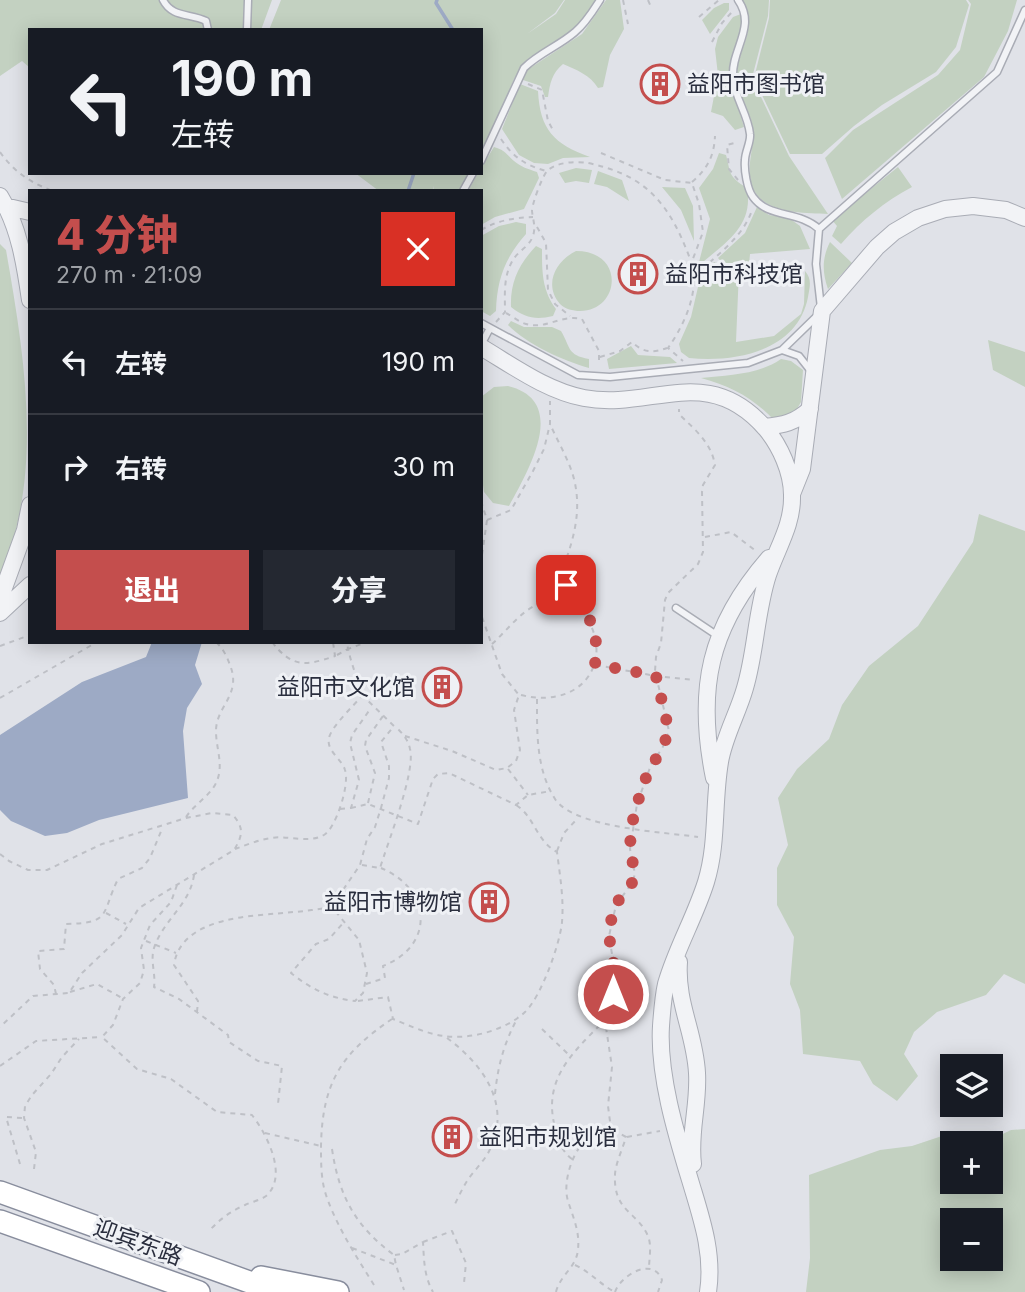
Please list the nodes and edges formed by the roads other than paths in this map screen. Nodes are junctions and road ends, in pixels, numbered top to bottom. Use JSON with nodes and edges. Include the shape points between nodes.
{"nodes":[{"id":1,"x":163,"y":0,"type":"edge"},
{"id":2,"x":248,"y":0,"type":"edge"},
{"id":3,"x":600,"y":0,"type":"edge"},
{"id":4,"x":739,"y":1,"type":"edge"},
{"id":5,"x":1025,"y":10,"type":"edge"},
{"id":6,"x":208,"y":28,"type":"edge"},
{"id":7,"x":247,"y":28,"type":"edge"},
{"id":8,"x":483,"y":157,"type":"edge"},
{"id":9,"x":2,"y":202,"type":"edge"},
{"id":10,"x":28,"y":211,"type":"edge"},
{"id":11,"x":1025,"y":218,"type":"edge"},
{"id":12,"x":818,"y":229,"type":"junction"},
{"id":13,"x":28,"y":284,"type":"edge"},
{"id":14,"x":822,"y":311,"type":"junction"},
{"id":15,"x":483,"y":324,"type":"edge"},
{"id":16,"x":490,"y":328,"type":"junction"},
{"id":17,"x":483,"y":342,"type":"edge"},
{"id":18,"x":483,"y":347,"type":"edge"},
{"id":19,"x":782,"y":349,"type":"junction"},
{"id":20,"x":813,"y":374,"type":"junction"},
{"id":21,"x":810,"y":409,"type":"junction"},
{"id":22,"x":764,"y":427,"type":"junction"},
{"id":23,"x":792,"y":494,"type":"junction"},
{"id":24,"x":28,"y":515,"type":"edge"},
{"id":25,"x":779,"y":549,"type":"junction"},
{"id":26,"x":28,"y":587,"type":"edge"},
{"id":27,"x":0,"y":599,"type":"edge"},
{"id":28,"x":676,"y":608,"type":"dead end"},
{"id":29,"x":0,"y":613,"type":"edge"},
{"id":30,"x":719,"y":636,"type":"junction"},
{"id":31,"x":718,"y":793,"type":"junction"},
{"id":32,"x":681,"y":942,"type":"junction"},
{"id":33,"x":0,"y":1192,"type":"edge"},
{"id":34,"x":698,"y":1207,"type":"junction"},
{"id":35,"x":0,"y":1221,"type":"edge"},
{"id":36,"x":197,"y":1264,"type":"junction"},
{"id":37,"x":126,"y":1266,"type":"junction"},
{"id":38,"x":172,"y":1292,"type":"edge"},
{"id":39,"x":199,"y":1292,"type":"edge"},
{"id":40,"x":277,"y":1292,"type":"edge"},
{"id":41,"x":338,"y":1292,"type":"edge"},
{"id":42,"x":708,"y":1292,"type":"edge"}],
"edges":[{"from":1,"to":6,"type":"lane","via":[[177,15],[196,16],[206,21]]},
{"from":2,"to":7,"type":"lane"},
{"from":3,"to":8,"type":"lane","via":[[576,31],[524,68]]},
{"from":4,"to":12,"type":"lane","via":[[746,19],[732,75],[750,135],[744,161],[752,195],[762,206],[808,220]]},
{"from":5,"to":12,"type":"lane","via":[[997,72]]},
{"from":9,"to":10,"type":"street"},
{"from":9,"to":13,"type":"street","via":[[25,261]]},
{"from":11,"to":14,"type":"street","via":[[973,206],[918,218],[877,247]]},
{"from":12,"to":14,"type":"lane","via":[[816,264]]},
{"from":14,"to":19,"type":"lane"},
{"from":14,"to":20,"type":"street"},
{"from":15,"to":16,"type":"lane"},
{"from":16,"to":17,"type":"lane"},
{"from":16,"to":19,"type":"lane","via":[[578,375],[748,363]]},
{"from":18,"to":22,"type":"street","via":[[557,390],[583,398],[709,393],[733,403]]},
{"from":19,"to":20,"type":"lane","via":[[799,356]]},
{"from":20,"to":21,"type":"street"},
{"from":21,"to":22,"type":"street","via":[[788,425]]},
{"from":21,"to":23,"type":"street","via":[[802,469]]},
{"from":22,"to":23,"type":"street","via":[[779,449]]},
{"from":23,"to":25,"type":"street","via":[[790,519]]},
{"from":24,"to":27,"type":"street"},
{"from":25,"to":30,"type":"street","via":[[738,601]]},
{"from":25,"to":31,"type":"street","via":[[767,577],[745,689],[720,762]]},
{"from":26,"to":29,"type":"street"},
{"from":28,"to":30,"type":"lane"},
{"from":30,"to":31,"type":"street","via":[[706,699],[709,754]]},
{"from":31,"to":32,"type":"street","via":[[715,841],[706,881]]},
{"from":32,"to":34,"type":"street","via":[[678,992],[694,1043],[697,1075],[691,1131]]},
{"from":32,"to":34,"type":"street","via":[[665,986],[662,1059]]},
{"from":33,"to":36,"type":"highway","name":"迎宾东路"},
{"from":34,"to":42,"type":"street","via":[[707,1237]]},
{"from":35,"to":37,"type":"highway","name":"迎宾东路"},
{"from":36,"to":40,"type":"highway","name":"迎宾东路"},
{"from":36,"to":41,"type":"highway"},
{"from":37,"to":38,"type":"highway"},
{"from":37,"to":39,"type":"highway","name":"迎宾东路"}]}
